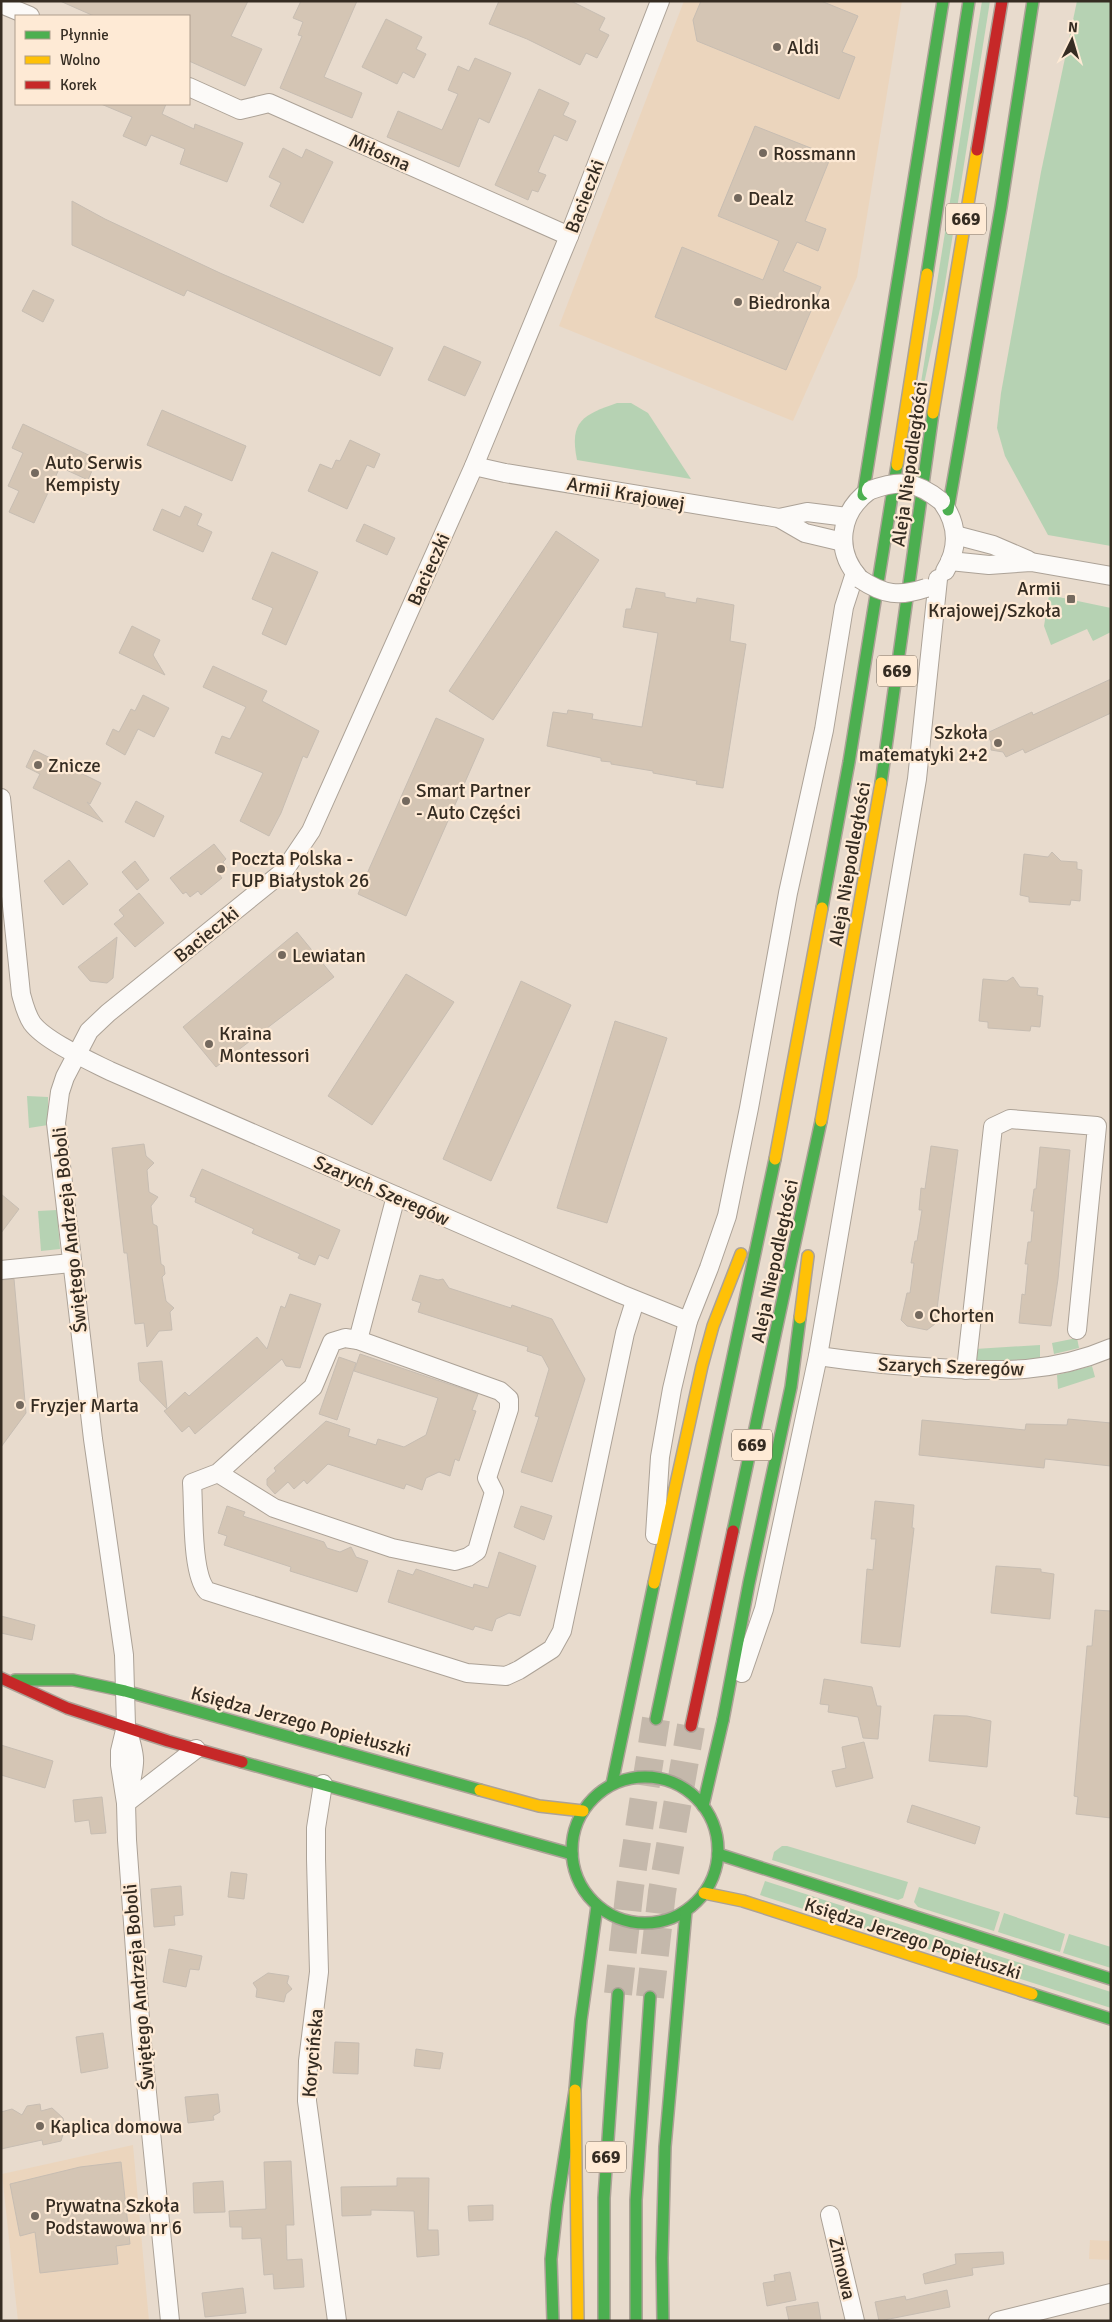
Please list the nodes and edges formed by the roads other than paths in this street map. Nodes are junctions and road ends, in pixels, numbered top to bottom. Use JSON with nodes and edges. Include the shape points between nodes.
{"nodes":[{"id":1,"x":943,"y":1,"type":"edge"},
{"id":2,"x":969,"y":1,"type":"edge"},
{"id":3,"x":1002,"y":1,"type":"edge"},
{"id":4,"x":1033,"y":1,"type":"edge"},
{"id":5,"x":656,"y":2,"type":"edge"},
{"id":6,"x":1,"y":4,"type":"edge"},
{"id":7,"x":28,"y":15,"type":"edge"},
{"id":8,"x":190,"y":87,"type":"edge"},
{"id":9,"x":569,"y":236,"type":"junction"},
{"id":10,"x":474,"y":466,"type":"junction"},
{"id":11,"x":867,"y":492,"type":"junction"},
{"id":12,"x":944,"y":506,"type":"junction"},
{"id":13,"x":847,"y":517,"type":"junction"},
{"id":14,"x":779,"y":518,"type":"junction"},
{"id":15,"x":955,"y":534,"type":"junction"},
{"id":16,"x":843,"y":542,"type":"junction"},
{"id":17,"x":950,"y":561,"type":"junction"},
{"id":18,"x":1030,"y":562,"type":"junction"},
{"id":19,"x":858,"y":576,"type":"junction"},
{"id":20,"x":1111,"y":576,"type":"edge"},
{"id":21,"x":932,"y":584,"type":"junction"},
{"id":22,"x":1,"y":798,"type":"edge"},
{"id":23,"x":77,"y":1054,"type":"junction"},
{"id":24,"x":774,"y":1164,"type":"junction"},
{"id":25,"x":813,"y":1165,"type":"junction"},
{"id":26,"x":396,"y":1196,"type":"junction"},
{"id":27,"x":810,"y":1230,"type":"dead end"},
{"id":28,"x":809,"y":1248,"type":"dead end"},
{"id":29,"x":72,"y":1263,"type":"junction"},
{"id":30,"x":1,"y":1270,"type":"edge"},
{"id":31,"x":635,"y":1301,"type":"junction"},
{"id":32,"x":688,"y":1321,"type":"junction"},
{"id":33,"x":1077,"y":1330,"type":"dead end"},
{"id":34,"x":358,"y":1340,"type":"junction"},
{"id":35,"x":1111,"y":1348,"type":"edge"},
{"id":36,"x":818,"y":1356,"type":"junction"},
{"id":37,"x":966,"y":1370,"type":"junction"},
{"id":38,"x":218,"y":1473,"type":"junction"},
{"id":39,"x":654,"y":1583,"type":"junction"},
{"id":40,"x":5,"y":1679,"type":"edge"},
{"id":41,"x":125,"y":1691,"type":"junction"},
{"id":42,"x":656,"y":1719,"type":"tunnel mouth"},
{"id":43,"x":724,"y":1720,"type":"junction"},
{"id":44,"x":126,"y":1726,"type":"junction"},
{"id":45,"x":691,"y":1726,"type":"tunnel mouth"},
{"id":46,"x":196,"y":1749,"type":"junction"},
{"id":47,"x":323,"y":1784,"type":"junction"},
{"id":48,"x":612,"y":1784,"type":"junction"},
{"id":49,"x":126,"y":1803,"type":"junction"},
{"id":50,"x":704,"y":1806,"type":"junction"},
{"id":51,"x":583,"y":1811,"type":"junction"},
{"id":52,"x":572,"y":1854,"type":"junction"},
{"id":53,"x":718,"y":1854,"type":"junction"},
{"id":54,"x":704,"y":1893,"type":"junction"},
{"id":55,"x":597,"y":1906,"type":"junction"},
{"id":56,"x":686,"y":1911,"type":"junction"},
{"id":57,"x":1111,"y":1979,"type":"edge"},
{"id":58,"x":618,"y":1994,"type":"tunnel mouth"},
{"id":59,"x":650,"y":1997,"type":"tunnel mouth"},
{"id":60,"x":1111,"y":2018,"type":"edge"},
{"id":61,"x":575,"y":2090,"type":"junction"},
{"id":62,"x":830,"y":2215,"type":"dead end"},
{"id":63,"x":1111,"y":2293,"type":"edge"},
{"id":64,"x":170,"y":2321,"type":"edge"},
{"id":65,"x":337,"y":2321,"type":"edge"},
{"id":66,"x":553,"y":2321,"type":"edge"},
{"id":67,"x":578,"y":2321,"type":"edge"},
{"id":68,"x":604,"y":2321,"type":"edge"},
{"id":69,"x":636,"y":2321,"type":"edge"},
{"id":70,"x":663,"y":2321,"type":"edge"},
{"id":71,"x":855,"y":2321,"type":"edge"},
{"id":72,"x":998,"y":2321,"type":"edge"}],
"edges":[{"from":1,"to":11,"type":"main road"},
{"from":2,"to":24,"type":"main road","name":"Aleja Niepodległości","number":"669","via":[[850,753]]},
{"from":3,"to":25,"type":"main road","name":"Aleja Niepodległości","number":"669","via":[[930,436],[883,771]]},
{"from":4,"to":12,"type":"main road","via":[[999,217]]},
{"from":5,"to":9,"type":"street","name":"Bacieczki"},
{"from":6,"to":7,"type":"street"},
{"from":8,"to":9,"type":"street","name":"Miłosna","via":[[240,110],[269,103]]},
{"from":9,"to":10,"type":"street","name":"Bacieczki"},
{"from":10,"to":14,"type":"street","name":"Armii Krajowej"},
{"from":10,"to":23,"type":"street","name":"Bacieczki","via":[[311,831],[298,853],[284,871],[108,1013],[89,1031]]},
{"from":11,"to":12,"type":"street","bridge":true,"via":[[889,483],[908,483],[926,489]]},
{"from":11,"to":13,"type":"street"},
{"from":12,"to":15,"type":"street"},
{"from":13,"to":14,"type":"street","name":"Armii Krajowej","via":[[807,512]]},
{"from":13,"to":16,"type":"street"},
{"from":14,"to":16,"type":"street","name":"Armii Krajowej","via":[[805,533]]},
{"from":15,"to":17,"type":"street"},
{"from":15,"to":18,"type":"street","via":[[993,545]]},
{"from":16,"to":19,"type":"street","via":[[847,559]]},
{"from":17,"to":18,"type":"street","via":[[989,565]]},
{"from":17,"to":21,"type":"street"},
{"from":18,"to":20,"type":"street"},
{"from":19,"to":21,"type":"street","bridge":true,"via":[[875,589],[892,594],[909,594]]},
{"from":19,"to":32,"type":"street","via":[[844,607],[824,730],[788,893],[727,1216]]},
{"from":21,"to":36,"type":"street","via":[[916,779]]},
{"from":22,"to":23,"type":"street","via":[[25,1011],[44,1035]]},
{"from":23,"to":26,"type":"street","name":"Szarych Szeregów"},
{"from":23,"to":29,"type":"street","name":"Świętego Andrzeja Boboli","via":[[60,1092],[56,1123]]},
{"from":24,"to":39,"type":"main road","via":[[706,1350]]},
{"from":24,"to":42,"type":"main road","name":"Aleja Niepodległości","number":"669"},
{"from":25,"to":27,"type":"main road"},
{"from":25,"to":45,"type":"main road","name":"Aleja Niepodległości","number":"669"},
{"from":26,"to":31,"type":"street","name":"Szarych Szeregów"},
{"from":26,"to":34,"type":"street"},
{"from":28,"to":43,"type":"main road","via":[[791,1387],[749,1583]]},
{"from":29,"to":30,"type":"street"},
{"from":29,"to":41,"type":"street","name":"Świętego Andrzeja Boboli","via":[[92,1439],[124,1655]]},
{"from":31,"to":32,"type":"street","name":"Szarych Szeregów"},
{"from":31,"to":38,"type":"street","via":[[562,1631],[552,1649],[541,1658],[506,1676],[467,1674],[207,1590],[198,1576],[192,1483]]},
{"from":32,"to":39,"type":"street","via":[[660,1458]]},
{"from":33,"to":37,"type":"street","via":[[1096,1126],[1010,1119],[993,1127]]},
{"from":34,"to":38,"type":"street","via":[[345,1338],[332,1342],[313,1387]]},
{"from":34,"to":38,"type":"street","via":[[500,1390],[508,1399],[509,1409],[487,1478],[494,1492],[477,1551],[454,1561],[392,1548],[274,1508]]},
{"from":35,"to":37,"type":"street","name":"Szarych Szeregów","via":[[1051,1367]]},
{"from":36,"to":37,"type":"street","name":"Szarych Szeregów","via":[[886,1365]]},
{"from":36,"to":43,"type":"street","via":[[764,1609]]},
{"from":39,"to":48,"type":"main road"},
{"from":40,"to":41,"type":"main road","name":"Księdza Jerzego Popiełuszki","via":[[73,1680]]},
{"from":40,"to":44,"type":"main road","name":"Księdza Jerzego Popiełuszki","via":[[67,1708]]},
{"from":41,"to":44,"type":"street","name":"Świętego Andrzeja Boboli"},
{"from":41,"to":51,"type":"main road","name":"Księdza Jerzego Popiełuszki","via":[[539,1806]]},
{"from":43,"to":50,"type":"main road"},
{"from":44,"to":46,"type":"main road","name":"Księdza Jerzego Popiełuszki"},
{"from":44,"to":49,"type":"street","name":"Świętego Andrzeja Boboli","via":[[135,1752],[135,1765]]},
{"from":46,"to":47,"type":"main road","name":"Księdza Jerzego Popiełuszki"},
{"from":46,"to":49,"type":"street"},
{"from":47,"to":52,"type":"main road","name":"Księdza Jerzego Popiełuszki"},
{"from":47,"to":65,"type":"street","name":"Korycińska","via":[[316,1828],[319,1972],[308,2061],[307,2101]]},
{"from":48,"to":50,"type":"main road","via":[[652,1777],[671,1782],[689,1792]]},
{"from":48,"to":51,"type":"main road","via":[[591,1800]]},
{"from":49,"to":64,"type":"street","name":"Świętego Andrzeja Boboli","via":[[141,2033]]},
{"from":50,"to":53,"type":"main road","via":[[717,1837]]},
{"from":51,"to":52,"type":"main road","via":[[574,1832]]},
{"from":52,"to":55,"type":"main road","via":[[575,1874]]},
{"from":53,"to":54,"type":"main road","via":[[714,1874]]},
{"from":53,"to":57,"type":"main road","name":"Księdza Jerzego Popiełuszki"},
{"from":54,"to":56,"type":"main road"},
{"from":54,"to":60,"type":"main road","name":"Księdza Jerzego Popiełuszki","via":[[743,1901]]},
{"from":55,"to":56,"type":"main road","via":[[631,1922],[669,1920]]},
{"from":55,"to":61,"type":"main road"},
{"from":56,"to":70,"type":"main road","via":[[666,2147]]},
{"from":58,"to":68,"type":"main road","number":"669","via":[[608,2099]]},
{"from":59,"to":69,"type":"main road","number":"669","via":[[642,2092]]},
{"from":61,"to":66,"type":"main road","via":[[556,2205],[552,2250]]},
{"from":61,"to":67,"type":"main road"},
{"from":62,"to":71,"type":"street","name":"Zimowa"},
{"from":63,"to":72,"type":"street"}]}
